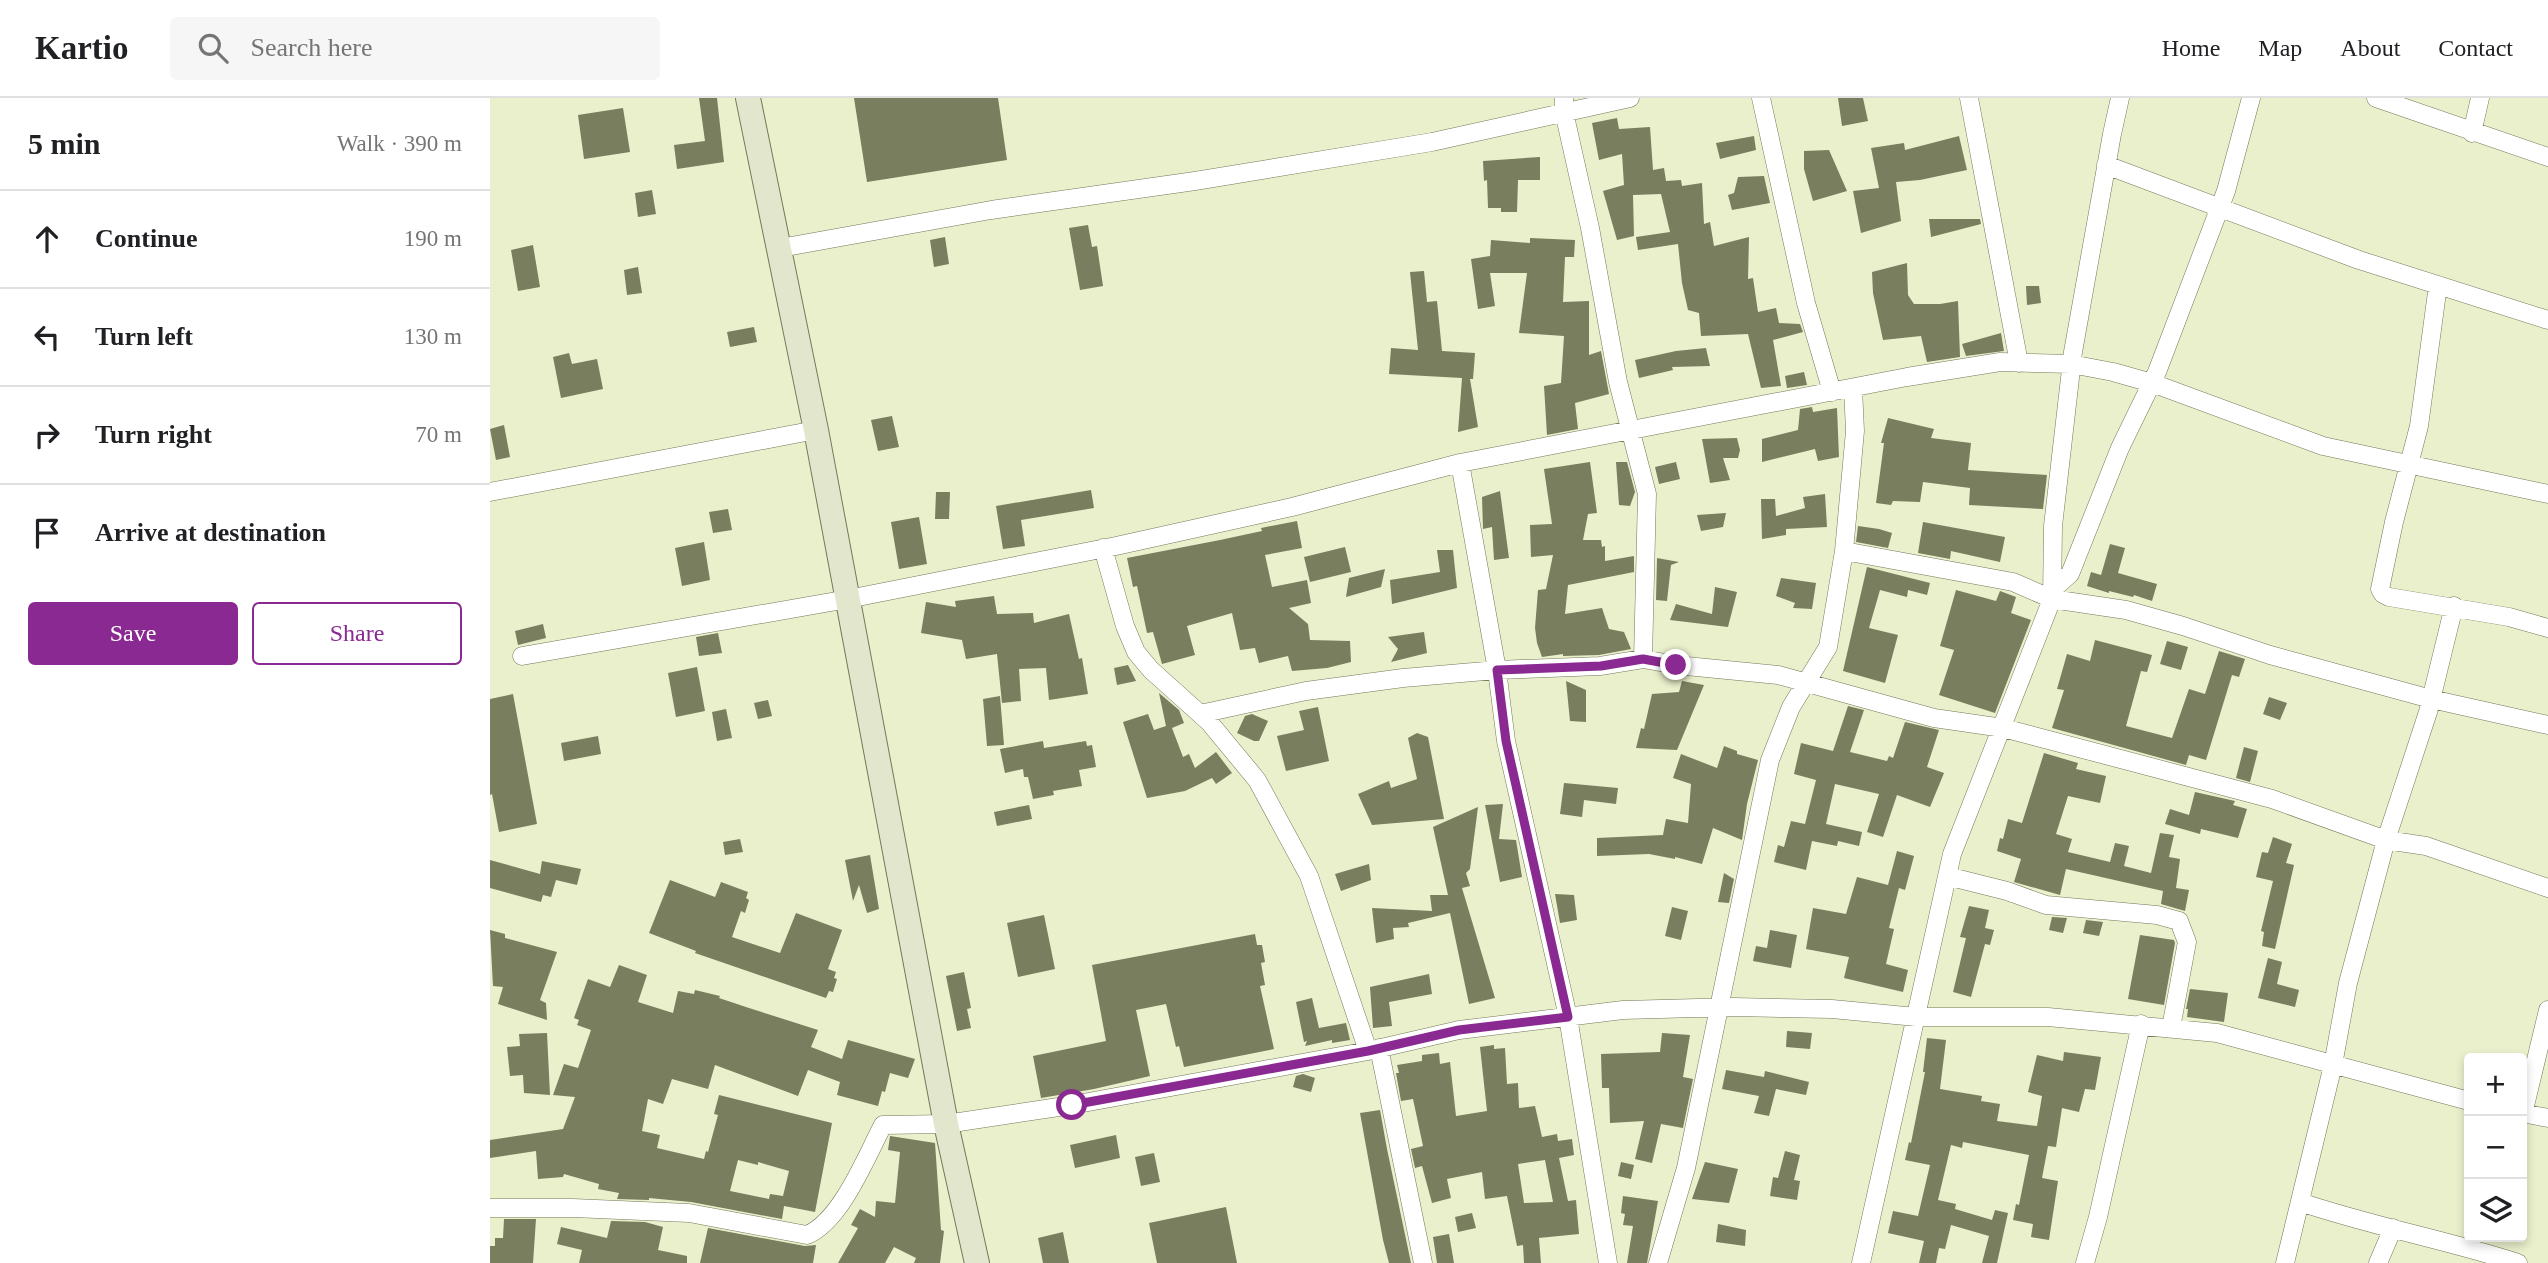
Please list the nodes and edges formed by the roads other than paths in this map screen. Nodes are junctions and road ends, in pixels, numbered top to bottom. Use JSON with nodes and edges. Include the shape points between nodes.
{"nodes":[{"id":1,"x":748,"y":98,"type":"edge"},
{"id":2,"x":1630,"y":98,"type":"edge"},
{"id":3,"x":1761,"y":98,"type":"edge"},
{"id":4,"x":1969,"y":98,"type":"edge"},
{"id":5,"x":2120,"y":98,"type":"edge"},
{"id":6,"x":2251,"y":98,"type":"edge"},
{"id":7,"x":2376,"y":98,"type":"edge"},
{"id":8,"x":2480,"y":98,"type":"edge"},
{"id":9,"x":1564,"y":105,"type":"edge"},
{"id":10,"x":2472,"y":133,"type":"junction"},
{"id":11,"x":2548,"y":157,"type":"edge"},
{"id":12,"x":2106,"y":165,"type":"junction"},
{"id":13,"x":2220,"y":207,"type":"junction"},
{"id":14,"x":780,"y":248,"type":"junction"},
{"id":15,"x":2438,"y":285,"type":"junction"},
{"id":16,"x":2548,"y":320,"type":"edge"},
{"id":17,"x":2019,"y":363,"type":"junction"},
{"id":18,"x":2071,"y":364,"type":"junction"},
{"id":19,"x":2151,"y":383,"type":"junction"},
{"id":20,"x":1853,"y":388,"type":"junction"},
{"id":21,"x":1832,"y":392,"type":"junction"},
{"id":22,"x":817,"y":430,"type":"junction"},
{"id":23,"x":1630,"y":430,"type":"junction"},
{"id":24,"x":1460,"y":463,"type":"junction"},
{"id":25,"x":2410,"y":463,"type":"junction"},
{"id":26,"x":490,"y":492,"type":"edge"},
{"id":27,"x":2548,"y":494,"type":"edge"},
{"id":28,"x":1103,"y":548,"type":"junction"},
{"id":29,"x":1844,"y":551,"type":"junction"},
{"id":30,"x":2052,"y":595,"type":"junction"},
{"id":31,"x":848,"y":599,"type":"junction"},
{"id":32,"x":2454,"y":606,"type":"junction"},
{"id":33,"x":2548,"y":628,"type":"edge"},
{"id":34,"x":522,"y":656,"type":"dead end"},
{"id":35,"x":1643,"y":659,"type":"junction"},
{"id":36,"x":1497,"y":670,"type":"junction"},
{"id":37,"x":1807,"y":682,"type":"junction"},
{"id":38,"x":2431,"y":699,"type":"junction"},
{"id":39,"x":1200,"y":714,"type":"junction"},
{"id":40,"x":2548,"y":724,"type":"edge"},
{"id":41,"x":2003,"y":728,"type":"junction"},
{"id":42,"x":2386,"y":840,"type":"junction"},
{"id":43,"x":1947,"y":876,"type":"junction"},
{"id":44,"x":2548,"y":888,"type":"edge"},
{"id":45,"x":1718,"y":1007,"type":"junction"},
{"id":46,"x":2548,"y":1010,"type":"edge"},
{"id":47,"x":1568,"y":1017,"type":"junction"},
{"id":48,"x":1916,"y":1017,"type":"junction"},
{"id":49,"x":2141,"y":1024,"type":"junction"},
{"id":50,"x":2171,"y":1028,"type":"junction"},
{"id":51,"x":1373,"y":1049,"type":"junction"},
{"id":52,"x":2333,"y":1065,"type":"junction"},
{"id":53,"x":2527,"y":1093,"type":"edge"},
{"id":54,"x":2464,"y":1100,"type":"edge"},
{"id":55,"x":2527,"y":1114,"type":"edge"},
{"id":56,"x":2548,"y":1118,"type":"edge"},
{"id":57,"x":946,"y":1124,"type":"junction"},
{"id":58,"x":2300,"y":1202,"type":"junction"},
{"id":59,"x":490,"y":1208,"type":"edge"},
{"id":60,"x":2393,"y":1228,"type":"junction"},
{"id":61,"x":977,"y":1263,"type":"edge"},
{"id":62,"x":1423,"y":1263,"type":"edge"},
{"id":63,"x":1608,"y":1263,"type":"edge"},
{"id":64,"x":1658,"y":1263,"type":"edge"},
{"id":65,"x":1861,"y":1263,"type":"edge"},
{"id":66,"x":2085,"y":1263,"type":"edge"},
{"id":67,"x":2285,"y":1263,"type":"edge"},
{"id":68,"x":2378,"y":1263,"type":"edge"},
{"id":69,"x":2518,"y":1263,"type":"edge"}],
"edges":[{"from":1,"to":14,"type":"street"},
{"from":2,"to":9,"type":"street"},
{"from":3,"to":21,"type":"street","via":[[1806,303]]},
{"from":4,"to":17,"type":"street"},
{"from":5,"to":12,"type":"street"},
{"from":6,"to":13,"type":"street"},
{"from":7,"to":10,"type":"street"},
{"from":8,"to":10,"type":"street"},
{"from":9,"to":14,"type":"street","via":[[1432,142],[991,210]]},
{"from":9,"to":23,"type":"street"},
{"from":10,"to":11,"type":"street"},
{"from":12,"to":13,"type":"street"},
{"from":12,"to":18,"type":"street"},
{"from":13,"to":15,"type":"street"},
{"from":13,"to":19,"type":"street"},
{"from":14,"to":22,"type":"street"},
{"from":15,"to":16,"type":"street"},
{"from":15,"to":25,"type":"street"},
{"from":17,"to":18,"type":"street"},
{"from":17,"to":20,"type":"street","via":[[2000,362]]},
{"from":18,"to":19,"type":"street"},
{"from":18,"to":30,"type":"street","via":[[2053,526]]},
{"from":19,"to":25,"type":"street","via":[[2323,446]]},
{"from":19,"to":30,"type":"street","via":[[2070,574]]},
{"from":20,"to":21,"type":"street"},
{"from":20,"to":29,"type":"street"},
{"from":21,"to":23,"type":"street"},
{"from":22,"to":26,"type":"street"},
{"from":22,"to":31,"type":"street"},
{"from":23,"to":24,"type":"street"},
{"from":23,"to":35,"type":"street","via":[[1647,494]]},
{"from":24,"to":28,"type":"street","via":[[1292,507]]},
{"from":24,"to":36,"type":"street"},
{"from":25,"to":27,"type":"street"},
{"from":25,"to":32,"type":"street","via":[[2381,589],[2389,597]]},
{"from":28,"to":31,"type":"street"},
{"from":28,"to":39,"type":"street","via":[[1136,652]]},
{"from":29,"to":30,"type":"street","via":[[2013,582]]},
{"from":29,"to":37,"type":"street","via":[[1828,647]]},
{"from":30,"to":38,"type":"street","via":[[2126,610]]},
{"from":30,"to":41,"type":"street"},
{"from":31,"to":34,"type":"street"},
{"from":31,"to":57,"type":"street"},
{"from":32,"to":33,"type":"street"},
{"from":32,"to":38,"type":"street"},
{"from":35,"to":36,"type":"street","via":[[1601,666]]},
{"from":35,"to":37,"type":"street"},
{"from":36,"to":39,"type":"street","via":[[1306,691]]},
{"from":36,"to":47,"type":"street","via":[[1506,741]]},
{"from":37,"to":41,"type":"street","via":[[1934,718]]},
{"from":37,"to":45,"type":"street","via":[[1791,707],[1770,760]]},
{"from":38,"to":40,"type":"street"},
{"from":38,"to":42,"type":"street"},
{"from":39,"to":51,"type":"street","via":[[1256,780],[1309,876]]},
{"from":41,"to":42,"type":"street","via":[[2272,800]]},
{"from":41,"to":43,"type":"street"},
{"from":42,"to":44,"type":"street","via":[[2426,846]]},
{"from":42,"to":52,"type":"street","via":[[2348,983]]},
{"from":43,"to":48,"type":"street"},
{"from":43,"to":50,"type":"street","via":[[2046,905],[2179,921],[2187,942]]},
{"from":45,"to":47,"type":"street"},
{"from":45,"to":48,"type":"street","via":[[1832,1009]]},
{"from":45,"to":64,"type":"street","via":[[1686,1168]]},
{"from":46,"to":53,"type":"street"},
{"from":47,"to":51,"type":"street","via":[[1459,1030]]},
{"from":47,"to":63,"type":"street"},
{"from":48,"to":49,"type":"street","via":[[2048,1017]]},
{"from":48,"to":65,"type":"street"},
{"from":49,"to":50,"type":"street"},
{"from":49,"to":66,"type":"street"},
{"from":50,"to":52,"type":"street","via":[[2217,1033]]},
{"from":51,"to":57,"type":"street"},
{"from":51,"to":62,"type":"street"},
{"from":52,"to":54,"type":"street"},
{"from":52,"to":58,"type":"street"},
{"from":55,"to":56,"type":"street"},
{"from":57,"to":59,"type":"street","via":[[883,1125],[844,1199],[820,1230],[807,1235],[690,1213]]},
{"from":57,"to":61,"type":"street"},
{"from":58,"to":60,"type":"street"},
{"from":58,"to":67,"type":"street"},
{"from":60,"to":68,"type":"street"},
{"from":60,"to":69,"type":"street"}]}
